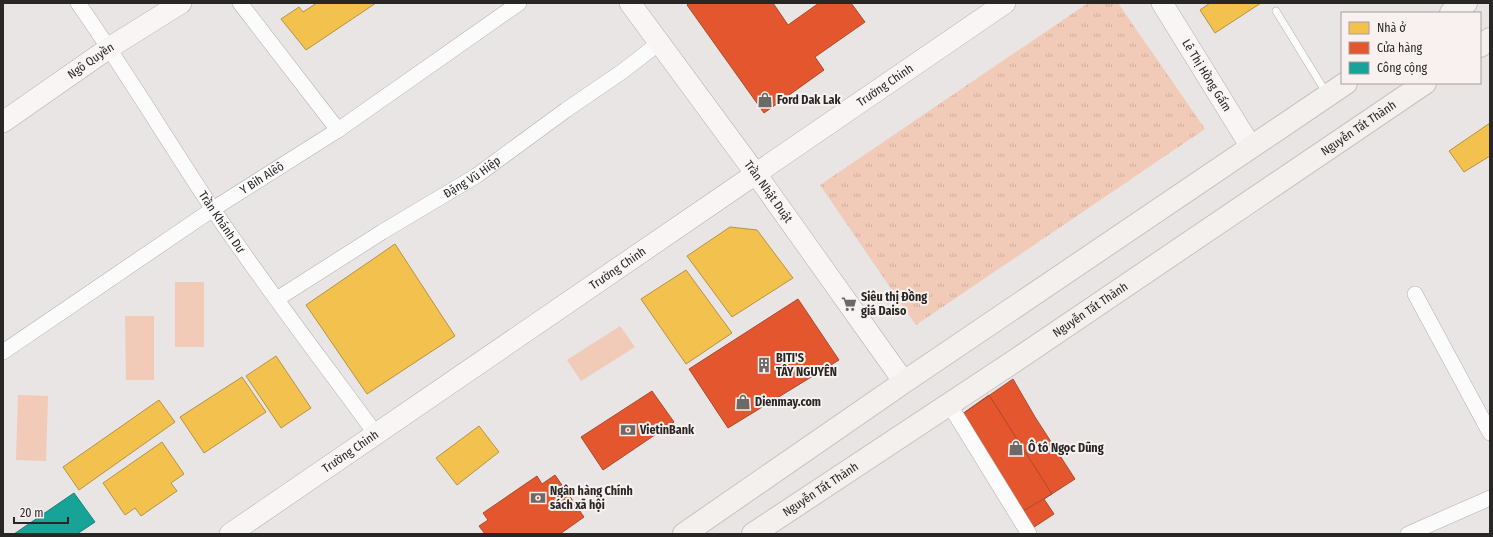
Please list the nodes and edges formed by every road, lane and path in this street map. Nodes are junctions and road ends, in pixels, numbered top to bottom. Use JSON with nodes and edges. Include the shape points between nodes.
{"nodes":[{"id":1,"x":78,"y":3,"type":"edge"},
{"id":2,"x":181,"y":3,"type":"edge"},
{"id":3,"x":240,"y":3,"type":"edge"},
{"id":4,"x":519,"y":3,"type":"edge"},
{"id":5,"x":630,"y":3,"type":"edge"},
{"id":6,"x":1005,"y":3,"type":"edge"},
{"id":7,"x":1162,"y":3,"type":"edge"},
{"id":8,"x":1466,"y":3,"type":"edge"},
{"id":9,"x":1276,"y":10,"type":"dead end"},
{"id":10,"x":1452,"y":12,"type":"edge"},
{"id":11,"x":1490,"y":39,"type":"edge"},
{"id":12,"x":659,"y":43,"type":"junction"},
{"id":13,"x":1481,"y":45,"type":"edge"},
{"id":14,"x":109,"y":48,"type":"junction"},
{"id":15,"x":1344,"y":84,"type":"edge"},
{"id":16,"x":1424,"y":84,"type":"edge"},
{"id":17,"x":1328,"y":95,"type":"junction"},
{"id":18,"x":3,"y":122,"type":"edge"},
{"id":19,"x":338,"y":130,"type":"junction"},
{"id":20,"x":1251,"y":147,"type":"junction"},
{"id":21,"x":756,"y":174,"type":"junction"},
{"id":22,"x":213,"y":209,"type":"junction"},
{"id":23,"x":1415,"y":294,"type":"dead end"},
{"id":24,"x":277,"y":299,"type":"junction"},
{"id":25,"x":3,"y":352,"type":"edge"},
{"id":26,"x":904,"y":382,"type":"junction"},
{"id":27,"x":949,"y":404,"type":"junction"},
{"id":28,"x":376,"y":433,"type":"junction"},
{"id":29,"x":1490,"y":433,"type":"edge"},
{"id":30,"x":1490,"y":498,"type":"edge"},
{"id":31,"x":1435,"y":529,"type":"edge"},
{"id":32,"x":230,"y":534,"type":"edge"},
{"id":33,"x":685,"y":534,"type":"edge"},
{"id":34,"x":753,"y":534,"type":"edge"},
{"id":35,"x":1029,"y":534,"type":"edge"},
{"id":36,"x":1408,"y":534,"type":"edge"}],
"edges":[{"from":1,"to":14,"type":"street","name":"Trần Khánh Dư"},
{"from":2,"to":14,"type":"street","name":"Ngô Quyền"},
{"from":3,"to":19,"type":"street"},
{"from":4,"to":19,"type":"street","name":"Y Bih Alêô"},
{"from":5,"to":12,"type":"street","name":"Trần Nhật Duật"},
{"from":6,"to":21,"type":"street","name":"Trường Chinh"},
{"from":7,"to":20,"type":"street","name":"Lê Thị Hồng Gấm"},
{"from":8,"to":10,"type":"main road"},
{"from":9,"to":17,"type":"lane"},
{"from":11,"to":13,"type":"main road"},
{"from":12,"to":21,"type":"street","name":"Trần Nhật Duật"},
{"from":12,"to":24,"type":"street","name":"Đặng Vũ Hiệp","via":[[476,176]]},
{"from":14,"to":18,"type":"street","name":"Ngô Quyền"},
{"from":14,"to":22,"type":"street","name":"Trần Khánh Dư"},
{"from":15,"to":17,"type":"main road"},
{"from":16,"to":27,"type":"main road","name":"Nguyễn Tất Thành"},
{"from":17,"to":20,"type":"main road"},
{"from":19,"to":22,"type":"street","name":"Y Bih Alêô"},
{"from":20,"to":26,"type":"main road"},
{"from":21,"to":26,"type":"street","name":"Trần Nhật Duật"},
{"from":21,"to":28,"type":"street","name":"Trường Chinh"},
{"from":22,"to":24,"type":"street","name":"Trần Khánh Dư"},
{"from":22,"to":25,"type":"street","name":"Y Bih Alêô"},
{"from":23,"to":29,"type":"street"},
{"from":24,"to":28,"type":"street","name":"Trần Khánh Dư"},
{"from":26,"to":33,"type":"main road"},
{"from":27,"to":34,"type":"main road","name":"Nguyễn Tất Thành"},
{"from":27,"to":35,"type":"street"},
{"from":28,"to":32,"type":"street","name":"Trường Chinh"},
{"from":30,"to":31,"type":"street"},
{"from":31,"to":36,"type":"street"}]}
